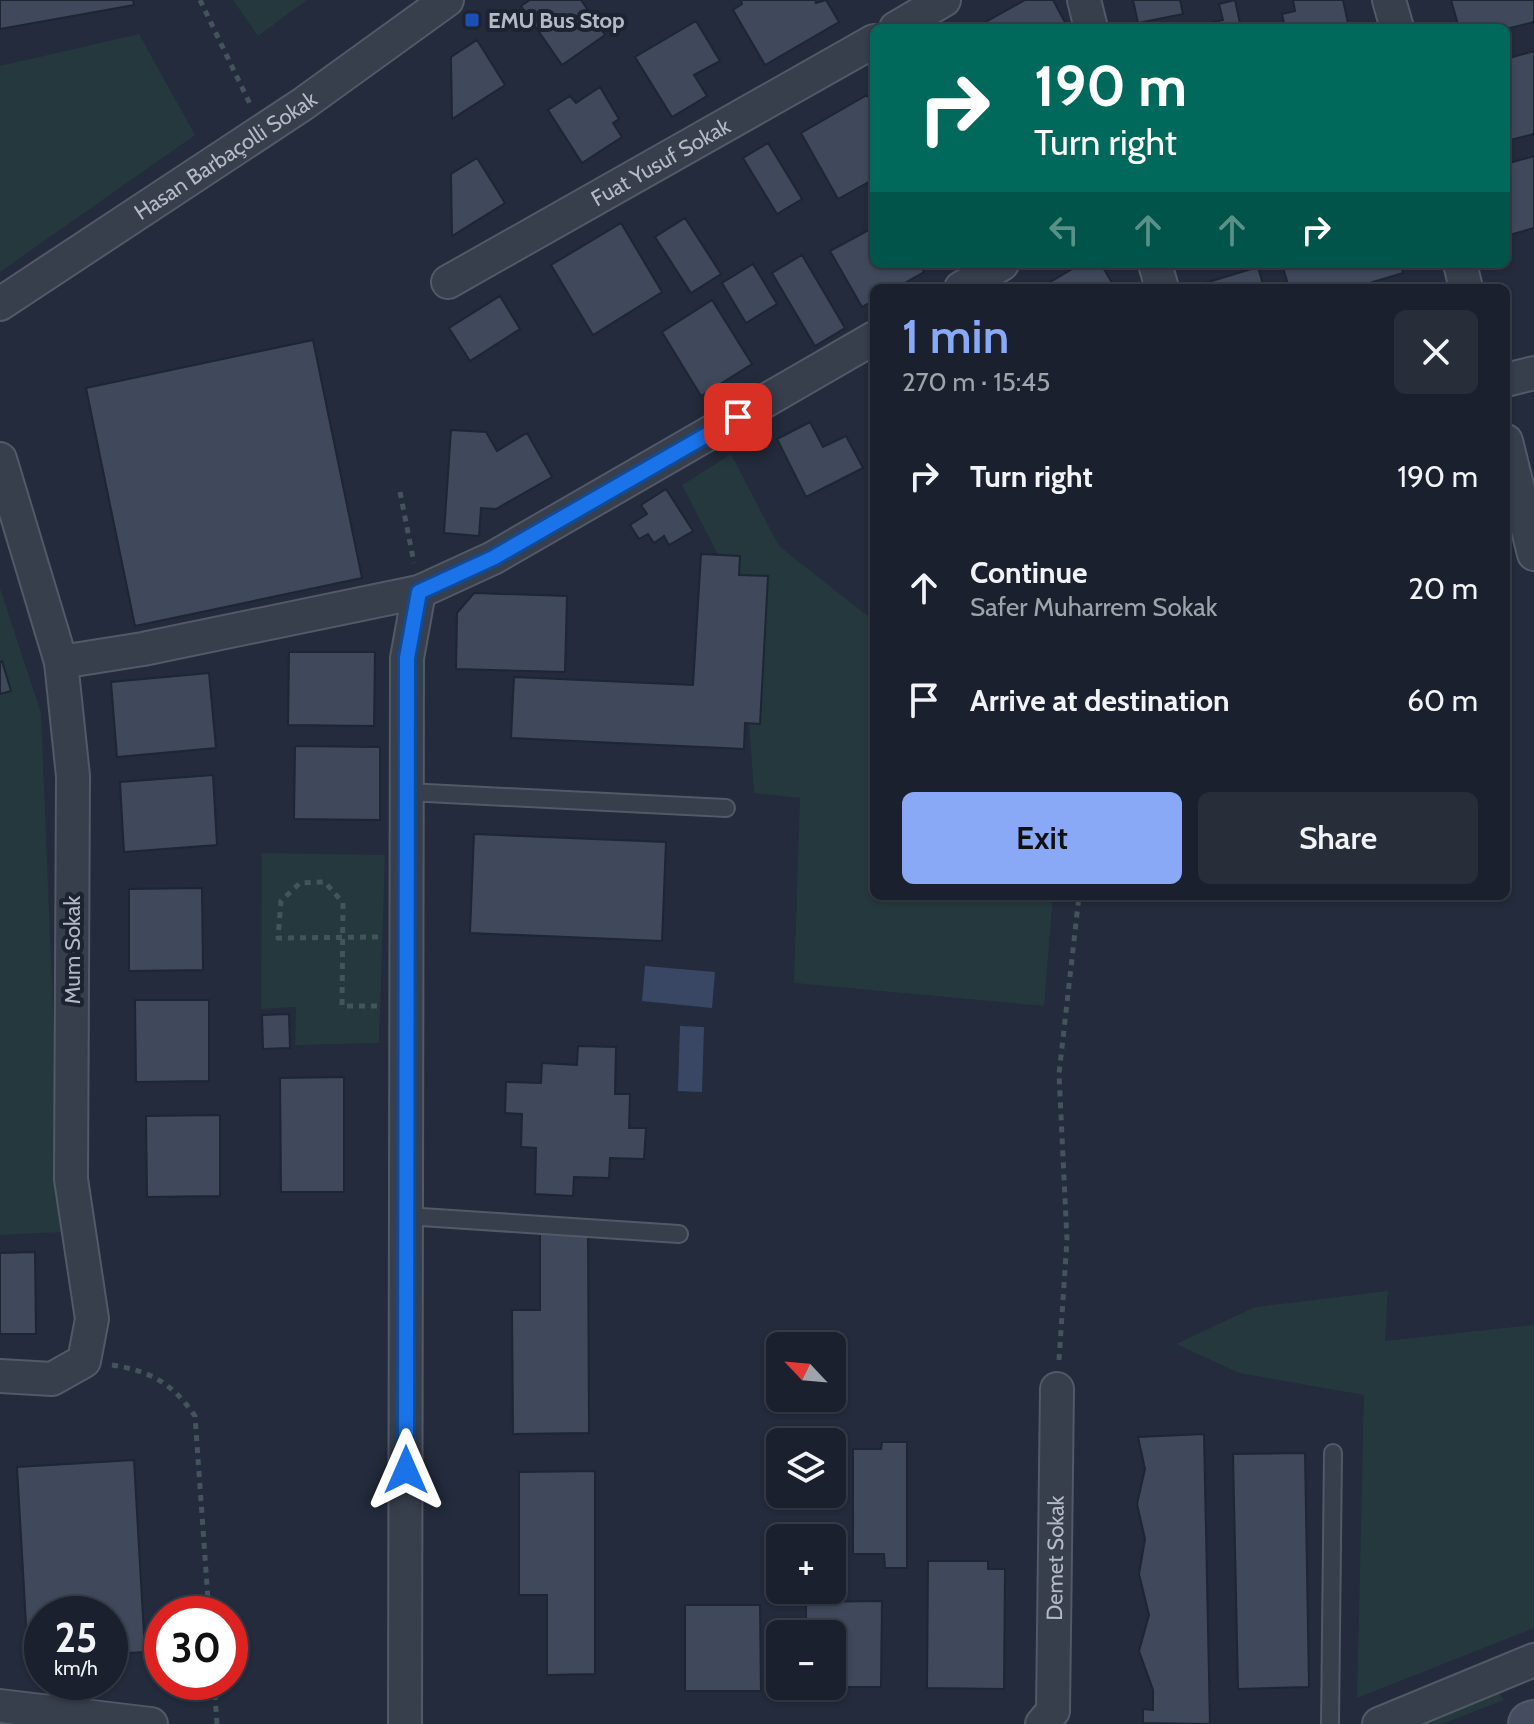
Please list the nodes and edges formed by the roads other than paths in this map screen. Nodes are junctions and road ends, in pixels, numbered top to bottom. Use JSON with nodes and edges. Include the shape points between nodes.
{"nodes":[{"id":1,"x":447,"y":0,"type":"edge"},
{"id":2,"x":944,"y":0,"type":"edge"},
{"id":3,"x":1084,"y":0,"type":"edge"},
{"id":4,"x":1389,"y":0,"type":"edge"},
{"id":5,"x":903,"y":24,"type":"edge"},
{"id":6,"x":1090,"y":24,"type":"edge"},
{"id":7,"x":1396,"y":24,"type":"edge"},
{"id":8,"x":870,"y":43,"type":"edge"},
{"id":9,"x":995,"y":268,"type":"edge"},
{"id":10,"x":448,"y":282,"type":"dead end"},
{"id":11,"x":968,"y":284,"type":"edge"},
{"id":12,"x":0,"y":304,"type":"edge"},
{"id":13,"x":870,"y":340,"type":"edge"},
{"id":14,"x":1534,"y":373,"type":"edge"},
{"id":15,"x":1510,"y":379,"type":"edge"},
{"id":16,"x":1510,"y":457,"type":"edge"},
{"id":17,"x":0,"y":459,"type":"edge"},
{"id":18,"x":5,"y":492,"type":"edge"},
{"id":19,"x":1534,"y":554,"type":"edge"},
{"id":20,"x":419,"y":592,"type":"junction"},
{"id":21,"x":61,"y":662,"type":"junction"},
{"id":22,"x":407,"y":792,"type":"junction"},
{"id":23,"x":726,"y":808,"type":"dead end"},
{"id":24,"x":406,"y":1216,"type":"junction"},
{"id":25,"x":679,"y":1234,"type":"dead end"},
{"id":26,"x":0,"y":1376,"type":"edge"},
{"id":27,"x":1057,"y":1389,"type":"road end"},
{"id":28,"x":1333,"y":1453,"type":"dead end"},
{"id":29,"x":1534,"y":1660,"type":"edge"},
{"id":30,"x":0,"y":1706,"type":"edge"},
{"id":31,"x":151,"y":1724,"type":"edge"},
{"id":32,"x":405,"y":1724,"type":"edge"},
{"id":33,"x":1042,"y":1724,"type":"edge"},
{"id":34,"x":1330,"y":1724,"type":"edge"},
{"id":35,"x":1379,"y":1724,"type":"edge"}],
"edges":[{"from":1,"to":12,"type":"street","name":"Hasan Barbaçolli Sokak","via":[[263,130]]},
{"from":2,"to":5,"type":"street"},
{"from":3,"to":6,"type":"street"},
{"from":4,"to":7,"type":"street"},
{"from":8,"to":10,"type":"street","name":"Fuat Yusuf Sokak"},
{"from":9,"to":11,"type":"street"},
{"from":13,"to":20,"type":"street","via":[[493,558]]},
{"from":14,"to":15,"type":"street"},
{"from":16,"to":19,"type":"street"},
{"from":17,"to":18,"type":"street","name":"Mum Sokak"},
{"from":18,"to":21,"type":"street","name":"Mum Sokak"},
{"from":20,"to":21,"type":"street"},
{"from":20,"to":22,"type":"street","via":[[407,658]]},
{"from":21,"to":26,"type":"street","name":"Mum Sokak","via":[[73,776],[71,1179],[92,1319],[84,1361],[52,1379]]},
{"from":22,"to":23,"type":"lane"},
{"from":22,"to":24,"type":"street"},
{"from":24,"to":25,"type":"lane"},
{"from":24,"to":32,"type":"street"},
{"from":27,"to":33,"type":"street","name":"Demet Sokak","via":[[1053,1711]]},
{"from":28,"to":34,"type":"lane"},
{"from":29,"to":35,"type":"street"},
{"from":30,"to":31,"type":"street"}]}
